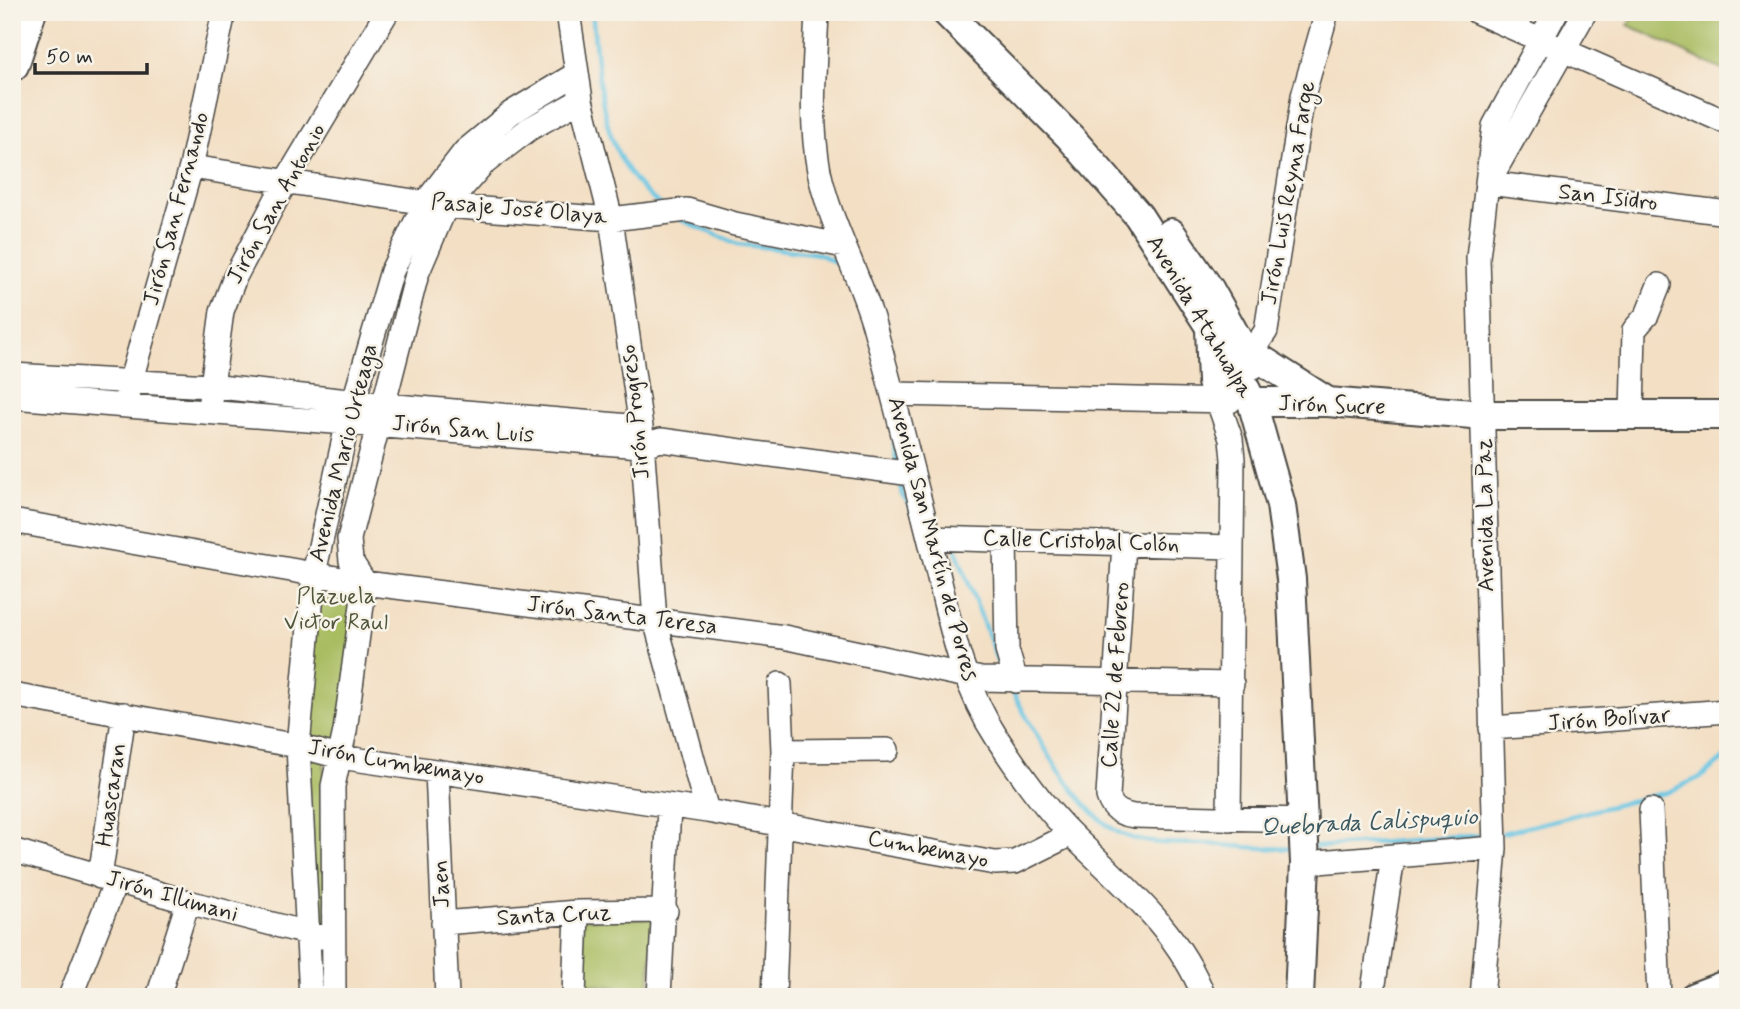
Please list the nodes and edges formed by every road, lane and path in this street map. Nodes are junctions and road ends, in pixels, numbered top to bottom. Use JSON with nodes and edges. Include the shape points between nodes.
{"nodes":[{"id":1,"x":29,"y":12,"type":"edge"},
{"id":2,"x":224,"y":12,"type":"edge"},
{"id":3,"x":387,"y":12,"type":"edge"},
{"id":4,"x":568,"y":12,"type":"edge"},
{"id":5,"x":817,"y":12,"type":"edge"},
{"id":6,"x":946,"y":12,"type":"edge"},
{"id":7,"x":973,"y":12,"type":"edge"},
{"id":8,"x":1327,"y":12,"type":"edge"},
{"id":9,"x":1477,"y":12,"type":"edge"},
{"id":10,"x":1556,"y":12,"type":"edge"},
{"id":11,"x":1584,"y":12,"type":"edge"},
{"id":12,"x":1540,"y":40,"type":"junction"},
{"id":13,"x":1562,"y":49,"type":"junction"},
{"id":14,"x":12,"y":64,"type":"edge"},
{"id":15,"x":576,"y":74,"type":"junction"},
{"id":16,"x":581,"y":100,"type":"junction"},
{"id":17,"x":1728,"y":123,"type":"edge"},
{"id":18,"x":191,"y":167,"type":"junction"},
{"id":19,"x":286,"y":181,"type":"junction"},
{"id":20,"x":1488,"y":183,"type":"junction"},
{"id":21,"x":436,"y":205,"type":"junction"},
{"id":22,"x":1728,"y":213,"type":"edge"},
{"id":23,"x":611,"y":219,"type":"junction"},
{"id":24,"x":844,"y":246,"type":"junction"},
{"id":25,"x":1659,"y":285,"type":"dead end"},
{"id":26,"x":1210,"y":329,"type":"junction"},
{"id":27,"x":1238,"y":354,"type":"junction"},
{"id":28,"x":12,"y":375,"type":"edge"},
{"id":29,"x":210,"y":386,"type":"junction"},
{"id":30,"x":127,"y":393,"type":"junction"},
{"id":31,"x":894,"y":394,"type":"junction"},
{"id":32,"x":12,"y":397,"type":"edge"},
{"id":33,"x":1217,"y":400,"type":"junction"},
{"id":34,"x":1328,"y":402,"type":"junction"},
{"id":35,"x":1261,"y":403,"type":"junction"},
{"id":36,"x":209,"y":411,"type":"junction"},
{"id":37,"x":351,"y":411,"type":"junction"},
{"id":38,"x":383,"y":414,"type":"junction"},
{"id":39,"x":1484,"y":415,"type":"junction"},
{"id":40,"x":1632,"y":415,"type":"junction"},
{"id":41,"x":1728,"y":415,"type":"edge"},
{"id":42,"x":641,"y":436,"type":"junction"},
{"id":43,"x":901,"y":473,"type":"junction"},
{"id":44,"x":12,"y":521,"type":"edge"},
{"id":45,"x":930,"y":538,"type":"junction"},
{"id":46,"x":1005,"y":540,"type":"junction"},
{"id":47,"x":1124,"y":544,"type":"junction"},
{"id":48,"x":1231,"y":547,"type":"junction"},
{"id":49,"x":314,"y":573,"type":"junction"},
{"id":50,"x":365,"y":583,"type":"junction"},
{"id":51,"x":655,"y":620,"type":"junction"},
{"id":52,"x":964,"y":675,"type":"junction"},
{"id":53,"x":1009,"y":681,"type":"junction"},
{"id":54,"x":1116,"y":681,"type":"junction"},
{"id":55,"x":780,"y":684,"type":"dead end"},
{"id":56,"x":1232,"y":684,"type":"junction"},
{"id":57,"x":12,"y":695,"type":"edge"},
{"id":58,"x":1728,"y":711,"type":"edge"},
{"id":59,"x":124,"y":714,"type":"junction"},
{"id":60,"x":1491,"y":728,"type":"junction"},
{"id":61,"x":298,"y":746,"type":"junction"},
{"id":62,"x":887,"y":750,"type":"dead end"},
{"id":63,"x":783,"y":751,"type":"junction"},
{"id":64,"x":340,"y":757,"type":"junction"},
{"id":65,"x":437,"y":771,"type":"junction"},
{"id":66,"x":669,"y":808,"type":"junction"},
{"id":67,"x":1651,"y":810,"type":"dead end"},
{"id":68,"x":706,"y":811,"type":"junction"},
{"id":69,"x":1229,"y":819,"type":"junction"},
{"id":70,"x":780,"y":824,"type":"junction"},
{"id":71,"x":1071,"y":834,"type":"junction"},
{"id":72,"x":1495,"y":839,"type":"junction"},
{"id":73,"x":1304,"y":846,"type":"junction"},
{"id":74,"x":12,"y":849,"type":"edge"},
{"id":75,"x":1393,"y":858,"type":"junction"},
{"id":76,"x":108,"y":879,"type":"junction"},
{"id":77,"x":188,"y":902,"type":"junction"},
{"id":78,"x":666,"y":911,"type":"junction"},
{"id":79,"x":576,"y":912,"type":"junction"},
{"id":80,"x":443,"y":923,"type":"junction"},
{"id":81,"x":321,"y":936,"type":"junction"},
{"id":82,"x":1728,"y":984,"type":"edge"},
{"id":83,"x":70,"y":997,"type":"edge"},
{"id":84,"x":158,"y":997,"type":"edge"},
{"id":85,"x":312,"y":997,"type":"edge"},
{"id":86,"x":334,"y":997,"type":"edge"},
{"id":87,"x":447,"y":997,"type":"edge"},
{"id":88,"x":574,"y":997,"type":"edge"},
{"id":89,"x":659,"y":997,"type":"edge"},
{"id":90,"x":774,"y":997,"type":"edge"},
{"id":91,"x":1204,"y":997,"type":"edge"},
{"id":92,"x":1299,"y":997,"type":"edge"},
{"id":93,"x":1372,"y":997,"type":"edge"},
{"id":94,"x":1482,"y":997,"type":"edge"},
{"id":95,"x":1658,"y":997,"type":"edge"},
{"id":96,"x":1694,"y":997,"type":"edge"}],
"edges":[{"from":1,"to":14,"type":"highway"},
{"from":2,"to":18,"type":"street","name":"Jirón San Fernando"},
{"from":3,"to":19,"type":"street","name":"Jirón San Antonio"},
{"from":4,"to":15,"type":"street","name":"Jirón Progreso"},
{"from":5,"to":24,"type":"street","name":"Avenida San Martín de Porres","via":[[813,107],[820,172]]},
{"from":6,"to":26,"type":"main road","name":"Avenida Atahualpa","via":[[1070,137],[1138,215]]},
{"from":7,"to":27,"type":"main road","name":"Avenida Atahualpa","via":[[1150,204],[1210,289]]},
{"from":8,"to":27,"type":"street","name":"Jirón Luis Reyna Farge","via":[[1303,96],[1266,331]]},
{"from":9,"to":12,"type":"street"},
{"from":10,"to":12,"type":"street","name":"Avenida La Paz"},
{"from":11,"to":13,"type":"street","name":"Avenida La Paz"},
{"from":12,"to":13,"type":"street"},
{"from":12,"to":20,"type":"street","name":"Avenida La Paz","via":[[1494,126]]},
{"from":13,"to":17,"type":"street"},
{"from":13,"to":20,"type":"street","name":"Avenida La Paz"},
{"from":15,"to":16,"type":"street","name":"Jirón Progreso"},
{"from":15,"to":21,"type":"street","name":"Avenida Mario Urteaga","via":[[511,113],[465,151]]},
{"from":16,"to":21,"type":"street","name":"Avenida Mario Urteaga","via":[[529,129]]},
{"from":16,"to":23,"type":"street","name":"Jirón Progreso"},
{"from":18,"to":19,"type":"street","name":"Pasaje José Olaya"},
{"from":18,"to":30,"type":"street","name":"Jirón San Fernando"},
{"from":19,"to":21,"type":"street","name":"Pasaje José Olaya"},
{"from":19,"to":29,"type":"street","name":"Jirón San Antonio","via":[[235,277],[222,312]]},
{"from":20,"to":22,"type":"street","name":"San Isidro"},
{"from":20,"to":39,"type":"street","name":"Avenida La Paz","via":[[1478,257]]},
{"from":21,"to":23,"type":"street","name":"Pasaje José Olaya"},
{"from":21,"to":37,"type":"street","name":"Avenida Mario Urteaga","via":[[392,271]]},
{"from":21,"to":38,"type":"street","name":"Avenida Mario Urteaga"},
{"from":23,"to":24,"type":"street","name":"Pasaje José Olaya","via":[[679,210]]},
{"from":23,"to":42,"type":"street","name":"Jirón Progreso"},
{"from":24,"to":31,"type":"street","name":"Avenida San Martín de Porres","via":[[863,286]]},
{"from":25,"to":40,"type":"street","via":[[1647,315],[1634,330]]},
{"from":26,"to":27,"type":"main road","name":"Avenida Atahualpa"},
{"from":26,"to":33,"type":"main road"},
{"from":27,"to":34,"type":"main road"},
{"from":27,"to":35,"type":"main road","name":"Avenida Atahualpa"},
{"from":28,"to":30,"type":"street","name":"Jirón San Luis"},
{"from":29,"to":30,"type":"street","name":"Jirón San Luis"},
{"from":29,"to":36,"type":"street","name":"Jirón San Antonio"},
{"from":29,"to":37,"type":"street","name":"Jirón San Luis"},
{"from":30,"to":32,"type":"street","name":"Jirón San Luis"},
{"from":30,"to":36,"type":"street","name":"Jirón San Luis"},
{"from":31,"to":33,"type":"street","name":"Jirón Sucre"},
{"from":31,"to":43,"type":"street","name":"Avenida San Martín de Porres"},
{"from":33,"to":35,"type":"street","name":"Jirón Sucre"},
{"from":33,"to":48,"type":"street","name":"Avenida Atahualpa","via":[[1231,439]]},
{"from":34,"to":35,"type":"main road","name":"Jirón Sucre"},
{"from":34,"to":39,"type":"main road","name":"Jirón Sucre"},
{"from":35,"to":73,"type":"main road","name":"Avenida Atahualpa","via":[[1291,579]]},
{"from":36,"to":37,"type":"street","name":"Jirón San Luis"},
{"from":37,"to":38,"type":"street","name":"Jirón San Luis"},
{"from":37,"to":49,"type":"street","name":"Avenida Mario Urteaga"},
{"from":38,"to":42,"type":"street","name":"Jirón San Luis"},
{"from":38,"to":50,"type":"street","name":"Avenida Mario Urteaga","via":[[349,539],[351,561]]},
{"from":39,"to":40,"type":"main road","name":"Jirón Sucre"},
{"from":39,"to":60,"type":"street","name":"Avenida La Paz"},
{"from":40,"to":41,"type":"main road","name":"Jirón Sucre"},
{"from":42,"to":43,"type":"street","name":"Jirón San Luis"},
{"from":42,"to":51,"type":"street","name":"Jirón Progreso"},
{"from":43,"to":45,"type":"street","name":"Avenida San Martín de Porres"},
{"from":44,"to":49,"type":"street","name":"Jirón Santa Teresa"},
{"from":45,"to":46,"type":"street","name":"Calle Cristobal Colón"},
{"from":45,"to":52,"type":"street","name":"Avenida San Martín de Porres"},
{"from":46,"to":47,"type":"street","name":"Calle Cristobal Colón"},
{"from":46,"to":53,"type":"street"},
{"from":47,"to":48,"type":"street","name":"Calle Cristobal Colón"},
{"from":47,"to":54,"type":"street","name":"Calle 22 de Febrero"},
{"from":48,"to":56,"type":"street","name":"Avenida Atahualpa"},
{"from":49,"to":50,"type":"street","name":"Jirón Santa Teresa"},
{"from":49,"to":61,"type":"street","name":"Avenida Mario Urteaga"},
{"from":50,"to":51,"type":"street","name":"Jirón Santa Teresa"},
{"from":50,"to":64,"type":"street","name":"Avenida Mario Urteaga"},
{"from":51,"to":52,"type":"street","name":"Jirón Santa Teresa","via":[[784,637]]},
{"from":51,"to":68,"type":"street","name":"Jirón Progreso"},
{"from":52,"to":53,"type":"street","name":"Jirón Santa Teresa"},
{"from":52,"to":71,"type":"street","name":"Avenida San Martín de Porres","via":[[995,735],[1030,787]]},
{"from":53,"to":54,"type":"street","name":"Jirón Santa Teresa"},
{"from":54,"to":56,"type":"street","name":"Jirón Santa Teresa"},
{"from":54,"to":69,"type":"street","name":"Calle 22 de Febrero","via":[[1108,796],[1112,806],[1134,816]]},
{"from":55,"to":63,"type":"street"},
{"from":56,"to":69,"type":"street","name":"Avenida Atahualpa"},
{"from":57,"to":59,"type":"street","name":"Jirón Cumbemayo"},
{"from":58,"to":60,"type":"street","name":"Jirón Bolívar"},
{"from":59,"to":61,"type":"street","name":"Jirón Cumbemayo"},
{"from":59,"to":76,"type":"street","name":"Huascaran"},
{"from":60,"to":72,"type":"street","name":"Avenida La Paz"},
{"from":61,"to":64,"type":"street","name":"Jirón Cumbemayo"},
{"from":61,"to":81,"type":"street","name":"Avenida Mario Urteaga"},
{"from":62,"to":63,"type":"street"},
{"from":63,"to":70,"type":"street"},
{"from":64,"to":65,"type":"street","name":"Jirón Cumbemayo"},
{"from":64,"to":81,"type":"street","name":"Avenida Mario Urteaga","via":[[333,786]]},
{"from":65,"to":66,"type":"street","name":"Jirón Cumbemayo"},
{"from":65,"to":80,"type":"street","name":"Jaen"},
{"from":66,"to":68,"type":"street","name":"Jirón Cumbemayo"},
{"from":66,"to":78,"type":"street"},
{"from":67,"to":95,"type":"street"},
{"from":68,"to":70,"type":"street","name":"Jirón Cumbemayo"},
{"from":69,"to":73,"type":"street"},
{"from":70,"to":71,"type":"street","name":"Cumbemayo","via":[[995,863],[1015,862]]},
{"from":70,"to":90,"type":"street"},
{"from":71,"to":91,"type":"street","name":"Avenida San Martín de Porres","via":[[1150,911],[1177,945]]},
{"from":72,"to":75,"type":"street"},
{"from":72,"to":94,"type":"street","name":"Avenida La Paz"},
{"from":73,"to":75,"type":"street"},
{"from":73,"to":92,"type":"main road","name":"Avenida Atahualpa"},
{"from":74,"to":76,"type":"street","name":"Jirón Illimani"},
{"from":75,"to":93,"type":"street"},
{"from":76,"to":77,"type":"street","name":"Jirón Illimani"},
{"from":76,"to":83,"type":"street","name":"Huascaran"},
{"from":77,"to":81,"type":"street","name":"Jirón Illimani"},
{"from":77,"to":84,"type":"street"},
{"from":78,"to":79,"type":"street","name":"Santa Cruz"},
{"from":78,"to":89,"type":"street"},
{"from":79,"to":80,"type":"street","name":"Santa Cruz"},
{"from":79,"to":88,"type":"street"},
{"from":80,"to":87,"type":"street","name":"Jaen"},
{"from":81,"to":85,"type":"street","name":"Avenida Mario Urteaga"},
{"from":81,"to":86,"type":"street","name":"Avenida Mario Urteaga"},
{"from":82,"to":96,"type":"main road"}]}
